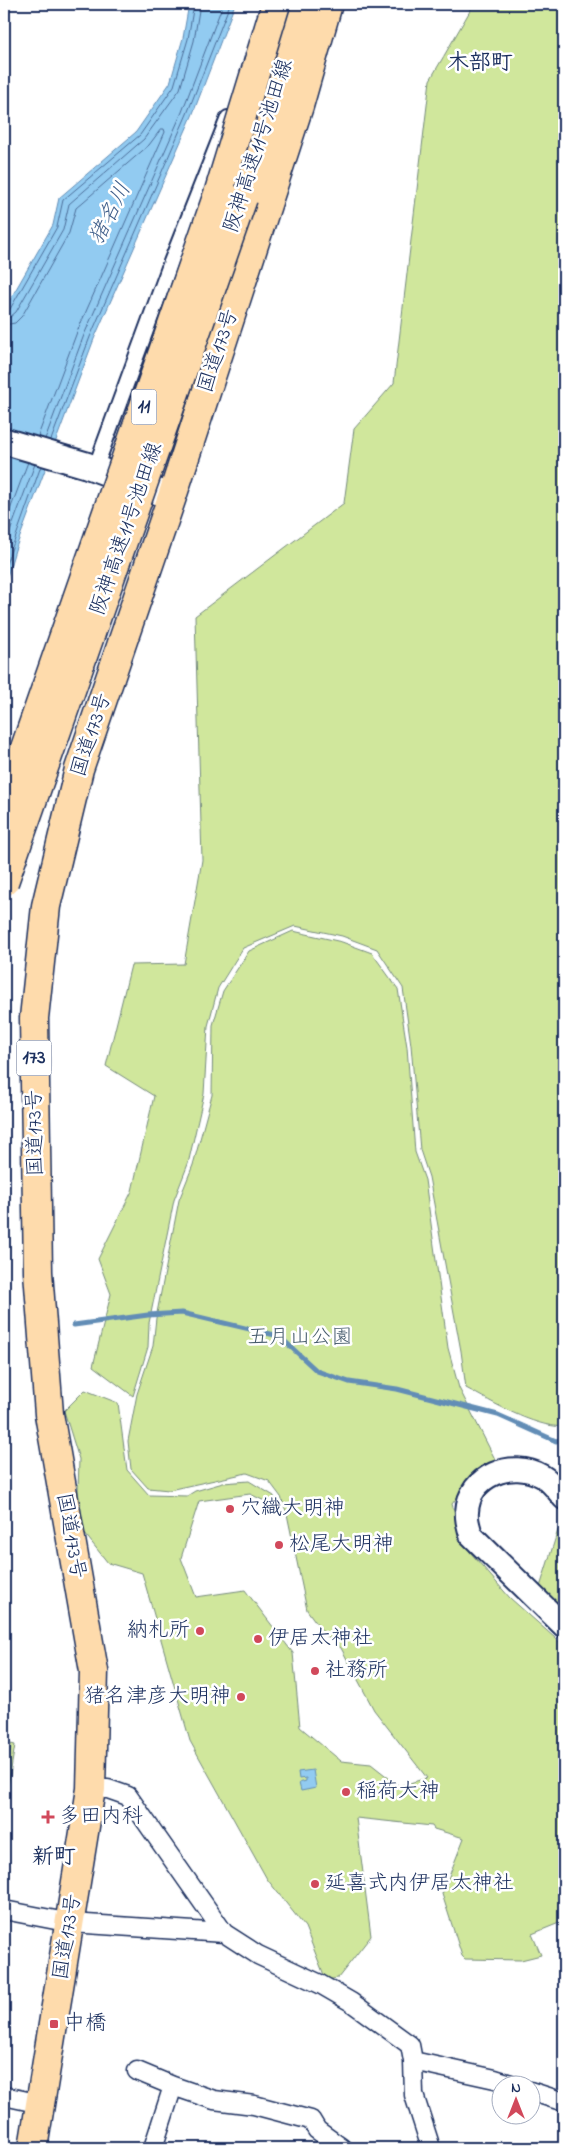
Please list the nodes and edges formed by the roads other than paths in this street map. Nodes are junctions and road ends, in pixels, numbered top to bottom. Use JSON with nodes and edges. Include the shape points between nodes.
{"nodes":[{"id":1,"x":268,"y":4,"type":"edge"},
{"id":2,"x":276,"y":4,"type":"edge"},
{"id":3,"x":305,"y":4,"type":"edge"},
{"id":4,"x":328,"y":4,"type":"edge"},
{"id":5,"x":4,"y":441,"type":"edge"},
{"id":6,"x":92,"y":462,"type":"junction"},
{"id":7,"x":172,"y":497,"type":"junction"},
{"id":8,"x":4,"y":808,"type":"edge"},
{"id":9,"x":4,"y":882,"type":"edge"},
{"id":10,"x":564,"y":1498,"type":"edge"},
{"id":11,"x":564,"y":1626,"type":"edge"},
{"id":12,"x":91,"y":1788,"type":"junction"},
{"id":13,"x":4,"y":1910,"type":"edge"},
{"id":14,"x":71,"y":1923,"type":"junction"},
{"id":15,"x":224,"y":1933,"type":"junction"},
{"id":16,"x":413,"y":2061,"type":"junction"},
{"id":17,"x":137,"y":2071,"type":"dead end"},
{"id":18,"x":490,"y":2078,"type":"edge"},
{"id":19,"x":173,"y":2086,"type":"junction"},
{"id":20,"x":540,"y":2094,"type":"edge"},
{"id":21,"x":4,"y":2096,"type":"edge"},
{"id":22,"x":564,"y":2102,"type":"edge"},
{"id":23,"x":41,"y":2104,"type":"junction"},
{"id":24,"x":33,"y":2148,"type":"edge"},
{"id":25,"x":153,"y":2148,"type":"edge"},
{"id":26,"x":342,"y":2148,"type":"edge"},
{"id":27,"x":431,"y":2148,"type":"edge"}],
"edges":[{"from":1,"to":6,"type":"street","via":[[252,57]]},
{"from":2,"to":8,"type":"highway","name":"阪神高速11号池田線","number":"11","bridge":true,"via":[[219,191]]},
{"from":3,"to":9,"type":"highway","name":"阪神高速11号池田線","number":"11","bridge":true,"via":[[243,198]]},
{"from":4,"to":7,"type":"highway","name":"国道173号","number":"173","via":[[299,106]]},
{"from":5,"to":6,"type":"main road"},
{"from":6,"to":7,"type":"main road"},
{"from":7,"to":12,"type":"highway","name":"国道173号","number":"173","via":[[79,769],[46,906],[34,1018],[38,1281],[49,1414],[94,1671]]},
{"from":10,"to":11,"type":"street","via":[[543,1476],[508,1469],[486,1477],[466,1510],[471,1535]]},
{"from":12,"to":14,"type":"highway","name":"国道173号","number":"173"},
{"from":12,"to":15,"type":"street","via":[[108,1788],[128,1796]]},
{"from":13,"to":14,"type":"street"},
{"from":14,"to":15,"type":"street"},
{"from":14,"to":23,"type":"highway","name":"国道173号","number":"173"},
{"from":15,"to":16,"type":"street","via":[[258,1955],[351,2002],[410,2046]]},
{"from":16,"to":18,"type":"street"},
{"from":16,"to":27,"type":"street","via":[[414,2095]]},
{"from":17,"to":19,"type":"street"},
{"from":19,"to":25,"type":"street"},
{"from":19,"to":26,"type":"street","via":[[214,2100],[254,2105],[311,2120],[317,2130]]},
{"from":20,"to":22,"type":"street"},
{"from":21,"to":23,"type":"street"},
{"from":23,"to":24,"type":"highway","name":"国道173号","number":"173"}]}
